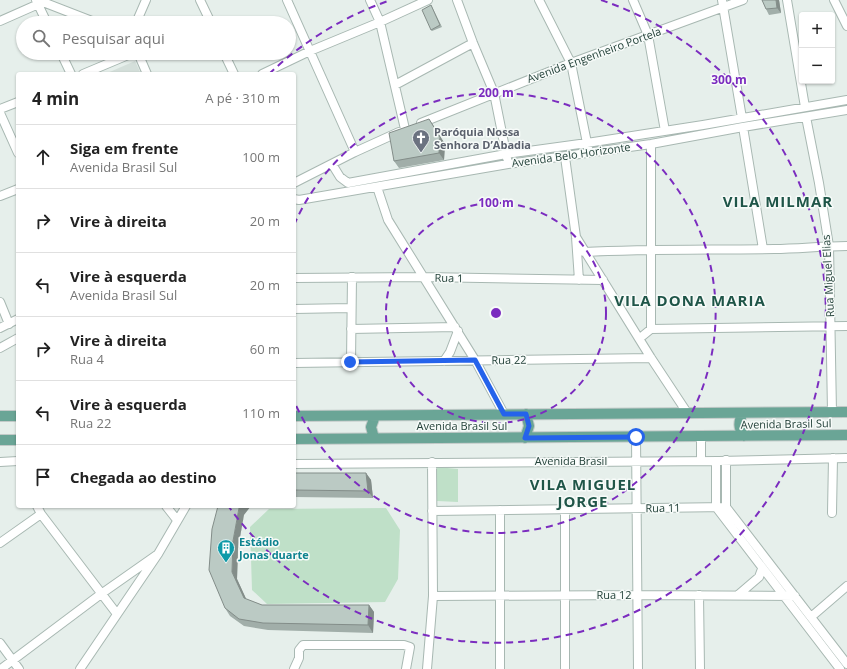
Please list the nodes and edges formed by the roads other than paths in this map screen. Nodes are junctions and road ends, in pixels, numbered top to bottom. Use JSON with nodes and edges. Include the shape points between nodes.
{"nodes":[{"id":1,"x":146,"y":0,"type":"edge"},
{"id":2,"x":200,"y":0,"type":"edge"},
{"id":3,"x":287,"y":0,"type":"edge"},
{"id":4,"x":370,"y":0,"type":"edge"},
{"id":5,"x":428,"y":0,"type":"edge"},
{"id":6,"x":457,"y":0,"type":"edge"},
{"id":7,"x":539,"y":0,"type":"edge"},
{"id":8,"x":633,"y":0,"type":"edge"},
{"id":9,"x":743,"y":0,"type":"edge"},
{"id":10,"x":787,"y":0,"type":"edge"},
{"id":11,"x":834,"y":0,"type":"edge"},
{"id":12,"x":40,"y":2,"type":"edge"},
{"id":13,"x":722,"y":4,"type":"edge"},
{"id":14,"x":45,"y":16,"type":"edge"},
{"id":15,"x":78,"y":16,"type":"edge"},
{"id":16,"x":139,"y":16,"type":"edge"},
{"id":17,"x":208,"y":16,"type":"edge"},
{"id":18,"x":294,"y":16,"type":"edge"},
{"id":19,"x":296,"y":20,"type":"edge"},
{"id":20,"x":0,"y":21,"type":"edge"},
{"id":21,"x":380,"y":22,"type":"junction"},
{"id":22,"x":847,"y":26,"type":"edge"},
{"id":23,"x":648,"y":35,"type":"junction"},
{"id":24,"x":473,"y":44,"type":"junction"},
{"id":25,"x":310,"y":51,"type":"junction"},
{"id":26,"x":296,"y":58,"type":"edge"},
{"id":27,"x":64,"y":60,"type":"edge"},
{"id":28,"x":116,"y":60,"type":"edge"},
{"id":29,"x":141,"y":60,"type":"edge"},
{"id":30,"x":227,"y":60,"type":"edge"},
{"id":31,"x":291,"y":60,"type":"edge"},
{"id":32,"x":571,"y":63,"type":"junction"},
{"id":33,"x":70,"y":72,"type":"edge"},
{"id":34,"x":88,"y":72,"type":"edge"},
{"id":35,"x":146,"y":72,"type":"edge"},
{"id":36,"x":233,"y":72,"type":"edge"},
{"id":37,"x":266,"y":72,"type":"edge"},
{"id":38,"x":395,"y":85,"type":"junction"},
{"id":39,"x":494,"y":93,"type":"junction"},
{"id":40,"x":846,"y":100,"type":"edge"},
{"id":41,"x":16,"y":103,"type":"edge"},
{"id":42,"x":805,"y":107,"type":"junction"},
{"id":43,"x":0,"y":109,"type":"edge"},
{"id":44,"x":846,"y":110,"type":"edge"},
{"id":45,"x":0,"y":113,"type":"edge"},
{"id":46,"x":772,"y":113,"type":"junction"},
{"id":47,"x":806,"y":118,"type":"junction"},
{"id":48,"x":742,"y":122,"type":"junction"},
{"id":49,"x":774,"y":122,"type":"junction"},
{"id":50,"x":405,"y":129,"type":"junction"},
{"id":51,"x":704,"y":129,"type":"junction"},
{"id":52,"x":664,"y":130,"type":"junction"},
{"id":53,"x":587,"y":143,"type":"junction"},
{"id":54,"x":651,"y":144,"type":"junction"},
{"id":55,"x":16,"y":149,"type":"edge"},
{"id":56,"x":355,"y":152,"type":"junction"},
{"id":57,"x":589,"y":152,"type":"junction"},
{"id":58,"x":506,"y":154,"type":"junction"},
{"id":59,"x":565,"y":157,"type":"junction"},
{"id":60,"x":332,"y":164,"type":"junction"},
{"id":61,"x":508,"y":164,"type":"junction"},
{"id":62,"x":296,"y":182,"type":"edge"},
{"id":63,"x":377,"y":187,"type":"junction"},
{"id":64,"x":16,"y":190,"type":"edge"},
{"id":65,"x":0,"y":196,"type":"edge"},
{"id":66,"x":296,"y":199,"type":"edge"},
{"id":67,"x":576,"y":237,"type":"junction"},
{"id":68,"x":829,"y":246,"type":"junction"},
{"id":69,"x":847,"y":246,"type":"edge"},
{"id":70,"x":652,"y":249,"type":"junction"},
{"id":71,"x":763,"y":249,"type":"junction"},
{"id":72,"x":584,"y":252,"type":"junction"},
{"id":73,"x":352,"y":277,"type":"junction"},
{"id":74,"x":424,"y":277,"type":"junction"},
{"id":75,"x":296,"y":278,"type":"edge"},
{"id":76,"x":579,"y":280,"type":"junction"},
{"id":77,"x":603,"y":280,"type":"junction"},
{"id":78,"x":0,"y":302,"type":"edge"},
{"id":79,"x":351,"y":308,"type":"junction"},
{"id":80,"x":296,"y":309,"type":"edge"},
{"id":81,"x":16,"y":320,"type":"edge"},
{"id":82,"x":9,"y":324,"type":"junction"},
{"id":83,"x":847,"y":326,"type":"edge"},
{"id":84,"x":831,"y":327,"type":"junction"},
{"id":85,"x":0,"y":328,"type":"edge"},
{"id":86,"x":351,"y":329,"type":"junction"},
{"id":87,"x":456,"y":329,"type":"junction"},
{"id":88,"x":652,"y":329,"type":"junction"},
{"id":89,"x":640,"y":338,"type":"junction"},
{"id":90,"x":16,"y":339,"type":"edge"},
{"id":91,"x":0,"y":348,"type":"edge"},
{"id":92,"x":651,"y":358,"type":"junction"},
{"id":93,"x":475,"y":360,"type":"junction"},
{"id":94,"x":444,"y":361,"type":"junction"},
{"id":95,"x":350,"y":362,"type":"junction"},
{"id":96,"x":296,"y":363,"type":"edge"},
{"id":97,"x":832,"y":412,"type":"junction"},
{"id":98,"x":847,"y":412,"type":"edge"},
{"id":99,"x":743,"y":413,"type":"junction"},
{"id":100,"x":504,"y":414,"type":"junction"},
{"id":101,"x":526,"y":414,"type":"junction"},
{"id":102,"x":539,"y":414,"type":"junction"},
{"id":103,"x":688,"y":414,"type":"junction"},
{"id":104,"x":731,"y":414,"type":"junction"},
{"id":105,"x":0,"y":416,"type":"edge"},
{"id":106,"x":16,"y":416,"type":"edge"},
{"id":107,"x":296,"y":416,"type":"edge"},
{"id":108,"x":361,"y":416,"type":"junction"},
{"id":109,"x":375,"y":416,"type":"junction"},
{"id":110,"x":847,"y":435,"type":"edge"},
{"id":111,"x":701,"y":436,"type":"junction"},
{"id":112,"x":729,"y":436,"type":"junction"},
{"id":113,"x":744,"y":436,"type":"junction"},
{"id":114,"x":537,"y":437,"type":"junction"},
{"id":115,"x":636,"y":437,"type":"junction"},
{"id":116,"x":361,"y":438,"type":"junction"},
{"id":117,"x":374,"y":438,"type":"junction"},
{"id":118,"x":525,"y":438,"type":"junction"},
{"id":119,"x":296,"y":439,"type":"edge"},
{"id":120,"x":0,"y":440,"type":"edge"},
{"id":121,"x":16,"y":440,"type":"edge"},
{"id":122,"x":833,"y":458,"type":"junction"},
{"id":123,"x":847,"y":458,"type":"edge"},
{"id":124,"x":701,"y":460,"type":"junction"},
{"id":125,"x":726,"y":460,"type":"junction"},
{"id":126,"x":636,"y":461,"type":"junction"},
{"id":127,"x":716,"y":461,"type":"junction"},
{"id":128,"x":0,"y":462,"type":"edge"},
{"id":129,"x":16,"y":462,"type":"edge"},
{"id":130,"x":432,"y":462,"type":"junction"},
{"id":131,"x":296,"y":464,"type":"edge"},
{"id":132,"x":716,"y":507,"type":"junction"},
{"id":133,"x":726,"y":507,"type":"junction"},
{"id":134,"x":38,"y":508,"type":"edge"},
{"id":135,"x":168,"y":508,"type":"edge"},
{"id":136,"x":185,"y":508,"type":"edge"},
{"id":137,"x":637,"y":508,"type":"junction"},
{"id":138,"x":565,"y":509,"type":"junction"},
{"id":139,"x":500,"y":510,"type":"junction"},
{"id":140,"x":432,"y":511,"type":"junction"},
{"id":141,"x":832,"y":513,"type":"dead end"},
{"id":142,"x":41,"y":514,"type":"junction"},
{"id":143,"x":177,"y":520,"type":"junction"},
{"id":144,"x":0,"y":543,"type":"edge"},
{"id":145,"x":158,"y":554,"type":"junction"},
{"id":146,"x":762,"y":569,"type":"junction"},
{"id":147,"x":847,"y":586,"type":"edge"},
{"id":148,"x":101,"y":594,"type":"junction"},
{"id":149,"x":565,"y":595,"type":"junction"},
{"id":150,"x":638,"y":595,"type":"junction"},
{"id":151,"x":699,"y":595,"type":"junction"},
{"id":152,"x":738,"y":595,"type":"junction"},
{"id":153,"x":433,"y":596,"type":"junction"},
{"id":154,"x":500,"y":596,"type":"junction"},
{"id":155,"x":783,"y":596,"type":"junction"},
{"id":156,"x":794,"y":596,"type":"junction"},
{"id":157,"x":117,"y":614,"type":"junction"},
{"id":158,"x":811,"y":617,"type":"junction"},
{"id":159,"x":0,"y":643,"type":"edge"},
{"id":160,"x":13,"y":660,"type":"junction"},
{"id":161,"x":847,"y":664,"type":"edge"},
{"id":162,"x":1,"y":669,"type":"edge"},
{"id":163,"x":19,"y":669,"type":"edge"},
{"id":164,"x":80,"y":669,"type":"edge"},
{"id":165,"x":294,"y":669,"type":"edge"},
{"id":166,"x":406,"y":669,"type":"edge"},
{"id":167,"x":427,"y":669,"type":"edge"},
{"id":168,"x":500,"y":669,"type":"edge"},
{"id":169,"x":565,"y":669,"type":"edge"},
{"id":170,"x":638,"y":669,"type":"edge"},
{"id":171,"x":700,"y":669,"type":"edge"},
{"id":172,"x":840,"y":669,"type":"edge"}],
"edges":[{"from":1,"to":16,"type":"street"},
{"from":2,"to":17,"type":"street"},
{"from":3,"to":18,"type":"street"},
{"from":4,"to":21,"type":"street"},
{"from":5,"to":21,"type":"street"},
{"from":6,"to":24,"type":"street"},
{"from":7,"to":32,"type":"street"},
{"from":8,"to":23,"type":"street"},
{"from":9,"to":13,"type":"street","name":"Avenida Engenheiro Portela"},
{"from":10,"to":42,"type":"street"},
{"from":11,"to":22,"type":"street"},
{"from":12,"to":14,"type":"street"},
{"from":12,"to":15,"type":"street"},
{"from":12,"to":20,"type":"street"},
{"from":13,"to":23,"type":"street","name":"Avenida Engenheiro Portela"},
{"from":13,"to":48,"type":"street"},
{"from":19,"to":25,"type":"street"},
{"from":21,"to":25,"type":"street"},
{"from":21,"to":38,"type":"street"},
{"from":23,"to":32,"type":"street","name":"Avenida Engenheiro Portela"},
{"from":23,"to":52,"type":"street"},
{"from":24,"to":38,"type":"street"},
{"from":24,"to":39,"type":"street"},
{"from":25,"to":26,"type":"street"},
{"from":25,"to":56,"type":"street"},
{"from":27,"to":33,"type":"street"},
{"from":28,"to":34,"type":"street"},
{"from":29,"to":35,"type":"street"},
{"from":30,"to":36,"type":"street"},
{"from":31,"to":37,"type":"street"},
{"from":32,"to":39,"type":"street","name":"Avenida Engenheiro Portela"},
{"from":32,"to":53,"type":"street"},
{"from":38,"to":50,"type":"street"},
{"from":39,"to":50,"type":"street","name":"Avenida Engenheiro Portela"},
{"from":39,"to":58,"type":"street"},
{"from":40,"to":42,"type":"street","name":"Avenida Belo Horizonte"},
{"from":40,"to":44,"type":"street"},
{"from":41,"to":43,"type":"street"},
{"from":42,"to":46,"type":"street","name":"Avenida Belo Horizonte"},
{"from":44,"to":47,"type":"street","name":"Avenida Belo Horizonte"},
{"from":45,"to":55,"type":"street"},
{"from":46,"to":48,"type":"street","name":"Avenida Belo Horizonte"},
{"from":46,"to":49,"type":"street"},
{"from":47,"to":49,"type":"street","name":"Avenida Belo Horizonte"},
{"from":47,"to":68,"type":"street","name":"Rua Miguel Elias"},
{"from":48,"to":49,"type":"street","name":"Avenida Belo Horizonte"},
{"from":48,"to":51,"type":"street","name":"Avenida Belo Horizonte"},
{"from":48,"to":71,"type":"street"},
{"from":50,"to":56,"type":"street","name":"Avenida Engenheiro Portela"},
{"from":51,"to":52,"type":"street","name":"Avenida Belo Horizonte"},
{"from":51,"to":54,"type":"street","name":"Avenida Belo Horizonte"},
{"from":52,"to":53,"type":"street","name":"Avenida Belo Horizonte"},
{"from":53,"to":57,"type":"street"},
{"from":53,"to":58,"type":"street","name":"Avenida Belo Horizonte"},
{"from":54,"to":57,"type":"street","name":"Avenida Belo Horizonte"},
{"from":54,"to":70,"type":"street"},
{"from":56,"to":60,"type":"street","name":"Avenida Engenheiro Portela"},
{"from":57,"to":59,"type":"street","name":"Avenida Belo Horizonte"},
{"from":58,"to":60,"type":"street","name":"Avenida Belo Horizonte","via":[[348,183],[340,177]]},
{"from":58,"to":61,"type":"street"},
{"from":59,"to":61,"type":"street","name":"Avenida Belo Horizonte"},
{"from":59,"to":67,"type":"street"},
{"from":60,"to":62,"type":"street","name":"Avenida Engenheiro Portela"},
{"from":61,"to":63,"type":"street","name":"Avenida Belo Horizonte"},
{"from":63,"to":66,"type":"street","name":"Avenida Belo Horizonte"},
{"from":63,"to":74,"type":"street","via":[[388,220]]},
{"from":64,"to":65,"type":"street"},
{"from":67,"to":72,"type":"street"},
{"from":67,"to":76,"type":"street"},
{"from":68,"to":69,"type":"street"},
{"from":68,"to":71,"type":"street"},
{"from":68,"to":84,"type":"street","name":"Rua Miguel Elias"},
{"from":70,"to":71,"type":"street"},
{"from":70,"to":72,"type":"street"},
{"from":70,"to":88,"type":"street"},
{"from":72,"to":77,"type":"street"},
{"from":73,"to":74,"type":"street","name":"Rua 1"},
{"from":73,"to":75,"type":"street","name":"Rua 1"},
{"from":73,"to":79,"type":"street"},
{"from":74,"to":76,"type":"street","name":"Rua 1"},
{"from":74,"to":87,"type":"street"},
{"from":76,"to":77,"type":"street","name":"Rua 1"},
{"from":77,"to":89,"type":"street"},
{"from":78,"to":82,"type":"street"},
{"from":79,"to":80,"type":"street"},
{"from":79,"to":86,"type":"street"},
{"from":81,"to":82,"type":"street"},
{"from":82,"to":85,"type":"street"},
{"from":83,"to":84,"type":"street"},
{"from":84,"to":88,"type":"street"},
{"from":84,"to":97,"type":"street","name":"Rua Miguel Elias"},
{"from":86,"to":87,"type":"street"},
{"from":86,"to":95,"type":"street"},
{"from":87,"to":93,"type":"street"},
{"from":87,"to":94,"type":"street","via":[[450,352]]},
{"from":88,"to":89,"type":"street"},
{"from":89,"to":92,"type":"street"},
{"from":90,"to":91,"type":"street"},
{"from":92,"to":93,"type":"street","name":"Rua 22"},
{"from":92,"to":103,"type":"street"},
{"from":93,"to":94,"type":"street","name":"Rua 22"},
{"from":93,"to":100,"type":"street"},
{"from":94,"to":95,"type":"street","name":"Rua 22"},
{"from":95,"to":96,"type":"street","name":"Rua 22"},
{"from":97,"to":98,"type":"main road","name":"Avenida Brasil Sul"},
{"from":97,"to":99,"type":"main road","name":"Avenida Brasil Sul"},
{"from":99,"to":104,"type":"main road","name":"Avenida Brasil Sul"},
{"from":99,"to":113,"type":"main road","via":[[739,425]]},
{"from":100,"to":101,"type":"main road","name":"Avenida Brasil Sul"},
{"from":100,"to":109,"type":"main road","name":"Avenida Brasil Sul"},
{"from":101,"to":102,"type":"main road","name":"Avenida Brasil Sul"},
{"from":101,"to":118,"type":"main road","via":[[529,426]]},
{"from":102,"to":103,"type":"main road","name":"Avenida Brasil Sul"},
{"from":102,"to":114,"type":"main road","via":[[534,423]]},
{"from":103,"to":104,"type":"main road","name":"Avenida Brasil Sul"},
{"from":104,"to":112,"type":"main road","via":[[733,425]]},
{"from":105,"to":106,"type":"main road"},
{"from":107,"to":108,"type":"main road","name":"Avenida Brasil Sul"},
{"from":108,"to":109,"type":"main road","name":"Avenida Brasil Sul"},
{"from":108,"to":116,"type":"main road","via":[[365,427]]},
{"from":109,"to":117,"type":"main road","via":[[371,427]]},
{"from":110,"to":113,"type":"main road","name":"Avenida Brasil Sul"},
{"from":111,"to":112,"type":"main road","name":"Avenida Brasil Sul"},
{"from":111,"to":115,"type":"main road","name":"Avenida Brasil Sul"},
{"from":111,"to":124,"type":"street"},
{"from":112,"to":113,"type":"main road","name":"Avenida Brasil Sul"},
{"from":114,"to":115,"type":"main road","name":"Avenida Brasil Sul"},
{"from":114,"to":118,"type":"main road","name":"Avenida Brasil Sul"},
{"from":115,"to":126,"type":"street"},
{"from":116,"to":117,"type":"main road","name":"Avenida Brasil Sul"},
{"from":116,"to":119,"type":"main road","name":"Avenida Brasil Sul"},
{"from":117,"to":118,"type":"main road","name":"Avenida Brasil Sul"},
{"from":120,"to":121,"type":"main road"},
{"from":122,"to":123,"type":"street","name":"Avenida Brasil"},
{"from":122,"to":125,"type":"street","name":"Avenida Brasil"},
{"from":122,"to":141,"type":"street"},
{"from":124,"to":126,"type":"street","name":"Avenida Brasil"},
{"from":124,"to":127,"type":"street","name":"Avenida Brasil"},
{"from":125,"to":127,"type":"street","name":"Avenida Brasil"},
{"from":125,"to":133,"type":"street"},
{"from":126,"to":130,"type":"street","name":"Avenida Brasil"},
{"from":126,"to":137,"type":"street"},
{"from":127,"to":132,"type":"street"},
{"from":128,"to":129,"type":"street"},
{"from":130,"to":131,"type":"street","name":"Avenida Brasil"},
{"from":130,"to":140,"type":"street"},
{"from":132,"to":133,"type":"street","name":"Rua 11"},
{"from":132,"to":137,"type":"street","name":"Rua 11"},
{"from":132,"to":146,"type":"street"},
{"from":133,"to":156,"type":"street"},
{"from":134,"to":142,"type":"street"},
{"from":135,"to":143,"type":"street"},
{"from":136,"to":143,"type":"street"},
{"from":137,"to":138,"type":"street","name":"Rua 11"},
{"from":137,"to":150,"type":"street"},
{"from":138,"to":139,"type":"street","name":"Rua 11"},
{"from":138,"to":149,"type":"street"},
{"from":139,"to":140,"type":"street","name":"Rua 11"},
{"from":139,"to":154,"type":"street"},
{"from":140,"to":153,"type":"street"},
{"from":142,"to":144,"type":"street"},
{"from":142,"to":148,"type":"street"},
{"from":143,"to":145,"type":"street"},
{"from":145,"to":148,"type":"street"},
{"from":145,"to":157,"type":"street"},
{"from":146,"to":152,"type":"street","via":[[759,577]]},
{"from":146,"to":155,"type":"street"},
{"from":147,"to":158,"type":"street"},
{"from":148,"to":157,"type":"street"},
{"from":148,"to":160,"type":"street"},
{"from":149,"to":150,"type":"street","name":"Rua 12"},
{"from":149,"to":154,"type":"street","name":"Rua 12"},
{"from":149,"to":169,"type":"street"},
{"from":150,"to":151,"type":"street","name":"Rua 12"},
{"from":150,"to":170,"type":"street"},
{"from":151,"to":152,"type":"street","name":"Rua 12"},
{"from":151,"to":171,"type":"street"},
{"from":152,"to":155,"type":"street","name":"Rua 12"},
{"from":153,"to":154,"type":"street","name":"Rua 12"},
{"from":153,"to":167,"type":"street"},
{"from":154,"to":168,"type":"street"},
{"from":155,"to":156,"type":"street","name":"Rua 12"},
{"from":155,"to":172,"type":"street"},
{"from":156,"to":158,"type":"street"},
{"from":157,"to":164,"type":"street"},
{"from":158,"to":161,"type":"street"},
{"from":159,"to":160,"type":"street"},
{"from":160,"to":162,"type":"street"},
{"from":160,"to":163,"type":"street"},
{"from":165,"to":166,"type":"street","via":[[303,645],[404,645],[410,647]]}]}
